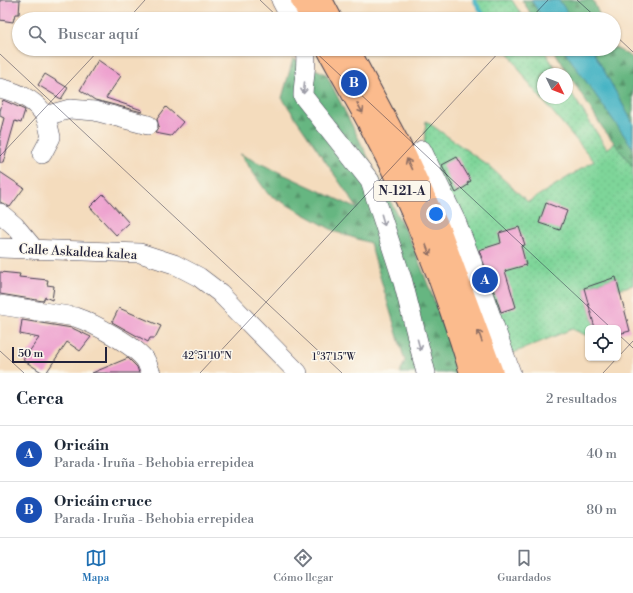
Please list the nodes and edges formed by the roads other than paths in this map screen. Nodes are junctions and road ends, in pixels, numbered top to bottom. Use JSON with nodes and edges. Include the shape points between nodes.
{"nodes":[{"id":1,"x":281,"y":0,"type":"edge"},
{"id":2,"x":302,"y":0,"type":"edge"},
{"id":3,"x":321,"y":0,"type":"edge"},
{"id":4,"x":288,"y":12,"type":"edge"},
{"id":5,"x":308,"y":12,"type":"edge"},
{"id":6,"x":327,"y":12,"type":"edge"},
{"id":7,"x":305,"y":56,"type":"edge"},
{"id":8,"x":332,"y":56,"type":"edge"},
{"id":9,"x":352,"y":56,"type":"edge"},
{"id":10,"x":0,"y":88,"type":"edge"},
{"id":11,"x":45,"y":116,"type":"junction"},
{"id":12,"x":148,"y":125,"type":"dead end"},
{"id":13,"x":422,"y":150,"type":"dead end"},
{"id":14,"x":42,"y":154,"type":"dead end"},
{"id":15,"x":0,"y":214,"type":"edge"},
{"id":16,"x":0,"y":248,"type":"edge"},
{"id":17,"x":35,"y":250,"type":"junction"},
{"id":18,"x":0,"y":305,"type":"edge"},
{"id":19,"x":151,"y":373,"type":"edge"},
{"id":20,"x":298,"y":373,"type":"edge"},
{"id":21,"x":426,"y":373,"type":"edge"},
{"id":22,"x":471,"y":373,"type":"edge"},
{"id":23,"x":492,"y":373,"type":"edge"},
{"id":24,"x":511,"y":373,"type":"edge"}],
"edges":[{"from":1,"to":4,"type":"street"},
{"from":2,"to":5,"type":"highway"},
{"from":3,"to":6,"type":"highway"},
{"from":7,"to":21,"type":"street","one_way":true,"via":[[303,96],[370,181],[402,282]]},
{"from":8,"to":22,"type":"highway","number":"N-121-A","one_way":true,"via":[[370,124],[418,226]]},
{"from":23,"to":9,"type":"highway","number":"N-121-A","one_way":true,"via":[[440,232],[406,158]]},
{"from":10,"to":11,"type":"street","via":[[37,105]]},
{"from":11,"to":12,"type":"street","via":[[70,109],[95,110]]},
{"from":11,"to":14,"type":"street","via":[[51,137]]},
{"from":13,"to":24,"type":"street","via":[[464,240]]},
{"from":15,"to":17,"type":"street"},
{"from":16,"to":17,"type":"street","name":"Calle Askaldea kalea"},
{"from":17,"to":20,"type":"street","name":"Calle Askaldea kalea","via":[[140,253],[174,264],[199,277],[220,293]]},
{"from":18,"to":19,"type":"street","via":[[86,320],[137,351],[146,361]]}]}
